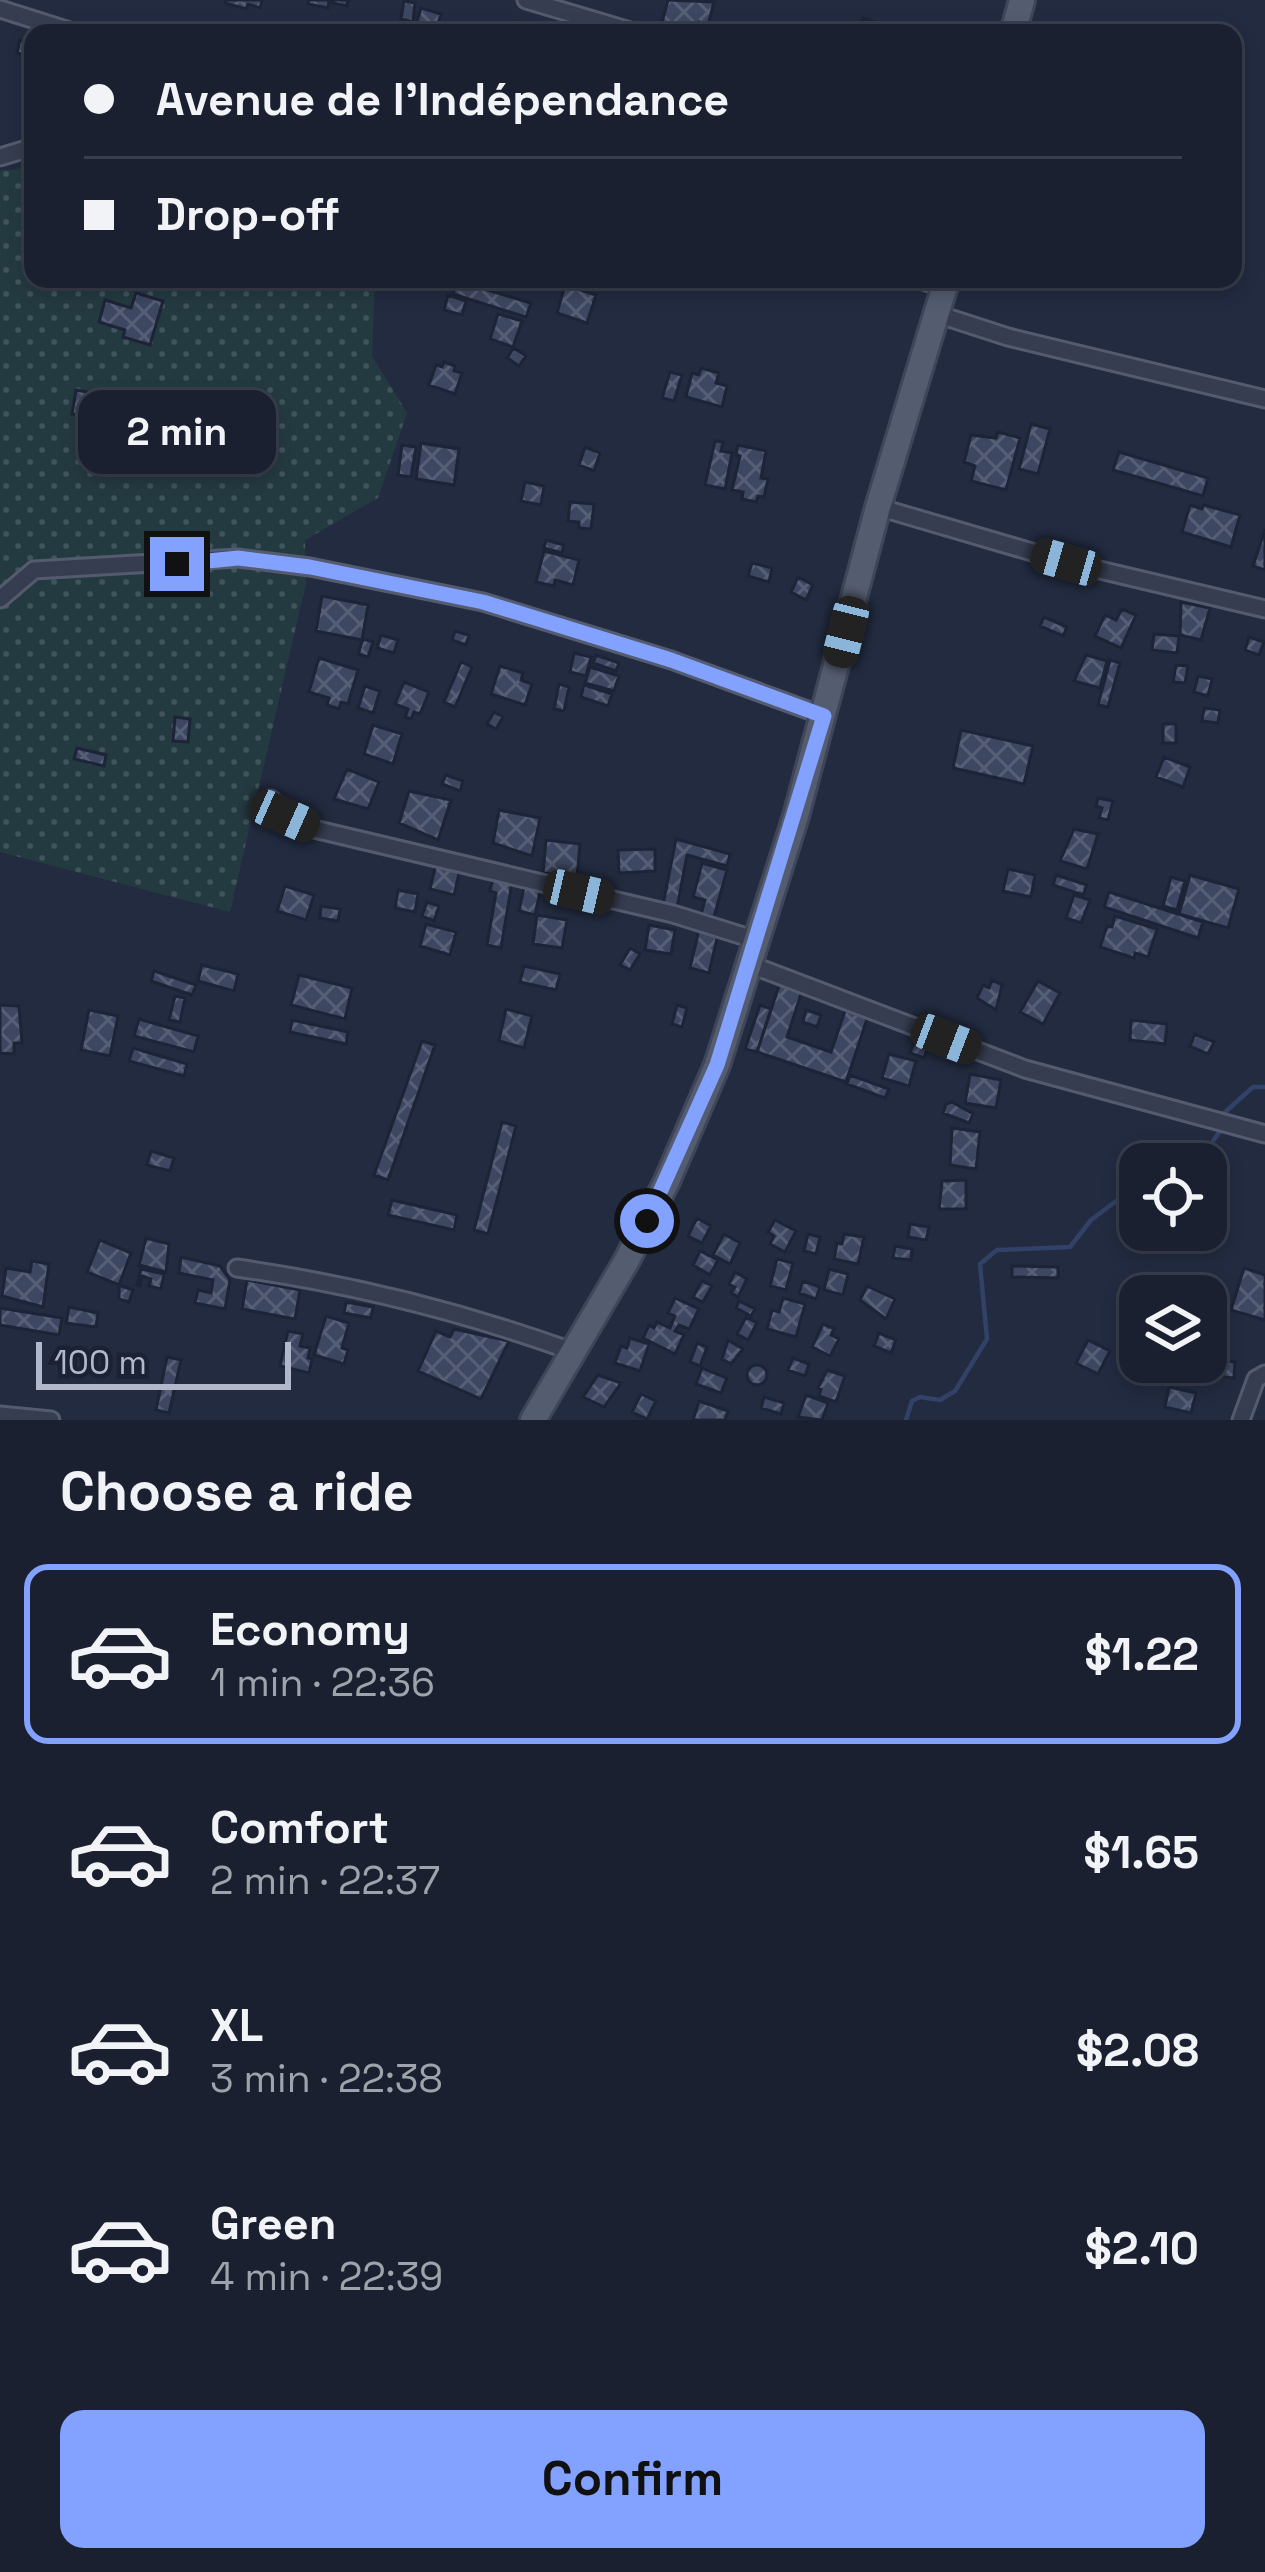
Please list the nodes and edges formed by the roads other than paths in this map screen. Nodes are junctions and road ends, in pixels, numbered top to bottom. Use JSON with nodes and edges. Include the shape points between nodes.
{"nodes":[{"id":1,"x":526,"y":0,"type":"edge"},
{"id":2,"x":27,"y":8,"type":"edge"},
{"id":3,"x":0,"y":9,"type":"edge"},
{"id":4,"x":58,"y":24,"type":"edge"},
{"id":5,"x":607,"y":24,"type":"edge"},
{"id":6,"x":945,"y":288,"type":"edge"},
{"id":7,"x":937,"y":314,"type":"junction"},
{"id":8,"x":1265,"y":399,"type":"edge"},
{"id":9,"x":878,"y":507,"type":"junction"},
{"id":10,"x":0,"y":599,"type":"edge"},
{"id":11,"x":1265,"y":609,"type":"edge"},
{"id":12,"x":824,"y":716,"type":"junction"},
{"id":13,"x":271,"y":799,"type":"dead end"},
{"id":14,"x":753,"y":952,"type":"junction"},
{"id":15,"x":1265,"y":1134,"type":"edge"},
{"id":16,"x":237,"y":1268,"type":"dead end"},
{"id":17,"x":574,"y":1352,"type":"junction"},
{"id":18,"x":1265,"y":1374,"type":"edge"},
{"id":19,"x":0,"y":1414,"type":"edge"},
{"id":20,"x":51,"y":1420,"type":"edge"},
{"id":21,"x":533,"y":1420,"type":"edge"},
{"id":22,"x":1241,"y":1420,"type":"edge"}],
"edges":[{"from":1,"to":5,"type":"street"},
{"from":2,"to":3,"type":"street"},
{"from":2,"to":4,"type":"street"},
{"from":6,"to":7,"type":"main road"},
{"from":7,"to":8,"type":"street"},
{"from":7,"to":9,"type":"main road"},
{"from":9,"to":11,"type":"street"},
{"from":9,"to":12,"type":"main road"},
{"from":10,"to":12,"type":"street","via":[[34,570],[238,558],[310,567],[483,602]]},
{"from":12,"to":14,"type":"main road"},
{"from":13,"to":14,"type":"street","via":[[314,829],[673,914]]},
{"from":14,"to":15,"type":"street","via":[[1025,1069]]},
{"from":14,"to":17,"type":"main road","via":[[717,1065],[667,1181]]},
{"from":16,"to":17,"type":"street","via":[[490,1324]]},
{"from":17,"to":21,"type":"main road"},
{"from":18,"to":22,"type":"street"},
{"from":19,"to":20,"type":"street"}]}
